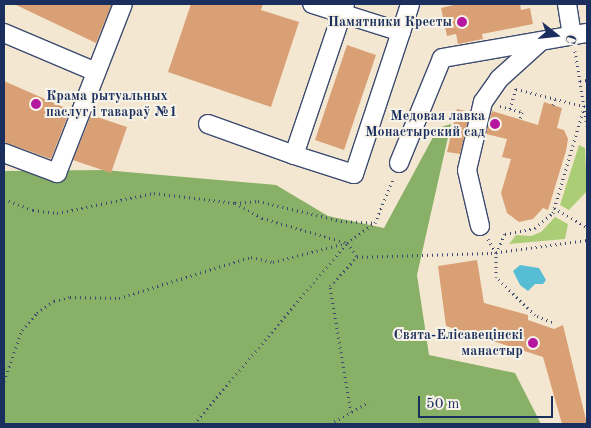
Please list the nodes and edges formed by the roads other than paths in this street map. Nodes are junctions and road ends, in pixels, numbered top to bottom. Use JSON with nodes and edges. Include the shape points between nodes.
{"nodes":[{"id":1,"x":123,"y":4,"type":"edge"},
{"id":2,"x":312,"y":4,"type":"edge"},
{"id":3,"x":410,"y":4,"type":"edge"},
{"id":4,"x":567,"y":4,"type":"edge"},
{"id":5,"x":343,"y":8,"type":"edge"},
{"id":6,"x":401,"y":32,"type":"junction"},
{"id":7,"x":4,"y":33,"type":"edge"},
{"id":8,"x":540,"y":43,"type":"junction"},
{"id":9,"x":579,"y":43,"type":"edge"},
{"id":10,"x":96,"y":72,"type":"junction"},
{"id":11,"x":208,"y":124,"type":"dead end"},
{"id":12,"x":4,"y":153,"type":"edge"},
{"id":13,"x":294,"y":155,"type":"junction"},
{"id":14,"x":399,"y":163,"type":"road end"},
{"id":15,"x":480,"y":226,"type":"dead end"}],
"edges":[{"from":1,"to":10,"type":"lane"},
{"from":2,"to":5,"type":"lane"},
{"from":3,"to":6,"type":"lane"},
{"from":4,"to":9,"type":"lane"},
{"from":5,"to":6,"type":"lane"},
{"from":5,"to":13,"type":"lane"},
{"from":6,"to":13,"type":"lane","via":[[354,174]]},
{"from":7,"to":10,"type":"lane"},
{"from":8,"to":9,"type":"lane"},
{"from":8,"to":14,"type":"lane","via":[[442,58]]},
{"from":8,"to":15,"type":"lane","via":[[498,79],[483,102],[467,170]]},
{"from":10,"to":12,"type":"lane","via":[[57,173]]},
{"from":11,"to":13,"type":"lane"}]}
